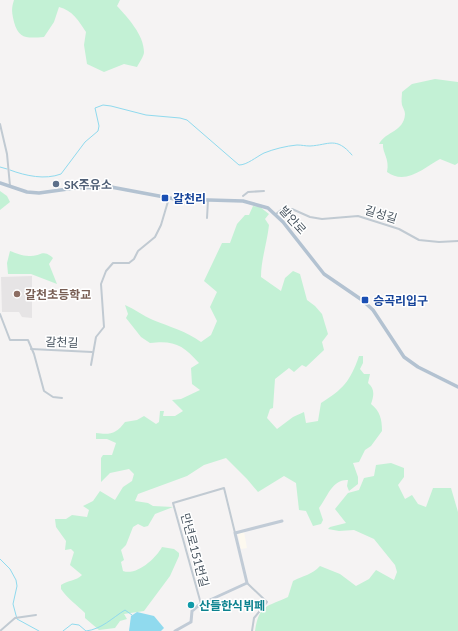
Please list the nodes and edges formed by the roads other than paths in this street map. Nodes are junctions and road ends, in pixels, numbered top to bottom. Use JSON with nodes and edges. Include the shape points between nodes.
{"nodes":[{"id":1,"x":0,"y":124,"type":"edge"},
{"id":2,"x":0,"y":182,"type":"edge"},
{"id":3,"x":10,"y":186,"type":"junction"},
{"id":4,"x":264,"y":191,"type":"dead end"},
{"id":5,"x":243,"y":196,"type":"dead end"},
{"id":6,"x":169,"y":198,"type":"junction"},
{"id":7,"x":208,"y":200,"type":"junction"},
{"id":8,"x":275,"y":215,"type":"junction"},
{"id":9,"x":207,"y":218,"type":"dead end"},
{"id":10,"x":458,"y":241,"type":"edge"},
{"id":11,"x":0,"y":314,"type":"edge"},
{"id":12,"x":32,"y":349,"type":"junction"},
{"id":13,"x":93,"y":352,"type":"junction"},
{"id":14,"x":91,"y":365,"type":"dead end"},
{"id":15,"x":458,"y":387,"type":"edge"},
{"id":16,"x":62,"y":398,"type":"dead end"},
{"id":17,"x":282,"y":521,"type":"dead end"},
{"id":18,"x":235,"y":533,"type":"junction"},
{"id":19,"x":247,"y":583,"type":"junction"},
{"id":20,"x":201,"y":604,"type":"junction"},
{"id":21,"x":36,"y":615,"type":"dead end"},
{"id":22,"x":0,"y":631,"type":"edge"},
{"id":23,"x":175,"y":631,"type":"edge"},
{"id":24,"x":252,"y":631,"type":"edge"}],
"edges":[{"from":1,"to":3,"type":"street"},
{"from":2,"to":3,"type":"main road","name":"발안로"},
{"from":3,"to":6,"type":"main road","name":"발안로","via":[[40,193],[74,188],[112,188]]},
{"from":4,"to":5,"type":"street","via":[[248,192]]},
{"from":6,"to":7,"type":"main road","name":"발안로"},
{"from":6,"to":13,"type":"street","via":[[155,237],[138,251],[134,260],[129,263],[112,263],[106,271],[101,284],[104,327],[96,337]]},
{"from":7,"to":8,"type":"main road","name":"발안로","via":[[243,201],[262,205]]},
{"from":7,"to":9,"type":"street"},
{"from":8,"to":10,"type":"street","name":"길성길","via":[[281,210],[292,209],[322,219],[358,216],[399,229],[419,240]]},
{"from":8,"to":15,"type":"main road","name":"발안로","via":[[324,274],[373,310],[404,357]]},
{"from":11,"to":12,"type":"street","name":"갈천길","via":[[10,340],[28,340]]},
{"from":12,"to":13,"type":"street","name":"갈천길"},
{"from":12,"to":16,"type":"street","name":"갈천길","via":[[44,391]]},
{"from":13,"to":14,"type":"street"},
{"from":17,"to":18,"type":"street"},
{"from":18,"to":19,"type":"street","name":"만년로151번길"},
{"from":18,"to":20,"type":"street","name":"만년로151번길","via":[[224,488],[173,503]]},
{"from":19,"to":20,"type":"street","name":"만년로151번길"},
{"from":19,"to":24,"type":"street","via":[[267,602],[254,618]]},
{"from":20,"to":23,"type":"street","name":"만년로151번길","via":[[192,611],[191,622]]},
{"from":21,"to":22,"type":"street","via":[[14,618]]}]}
